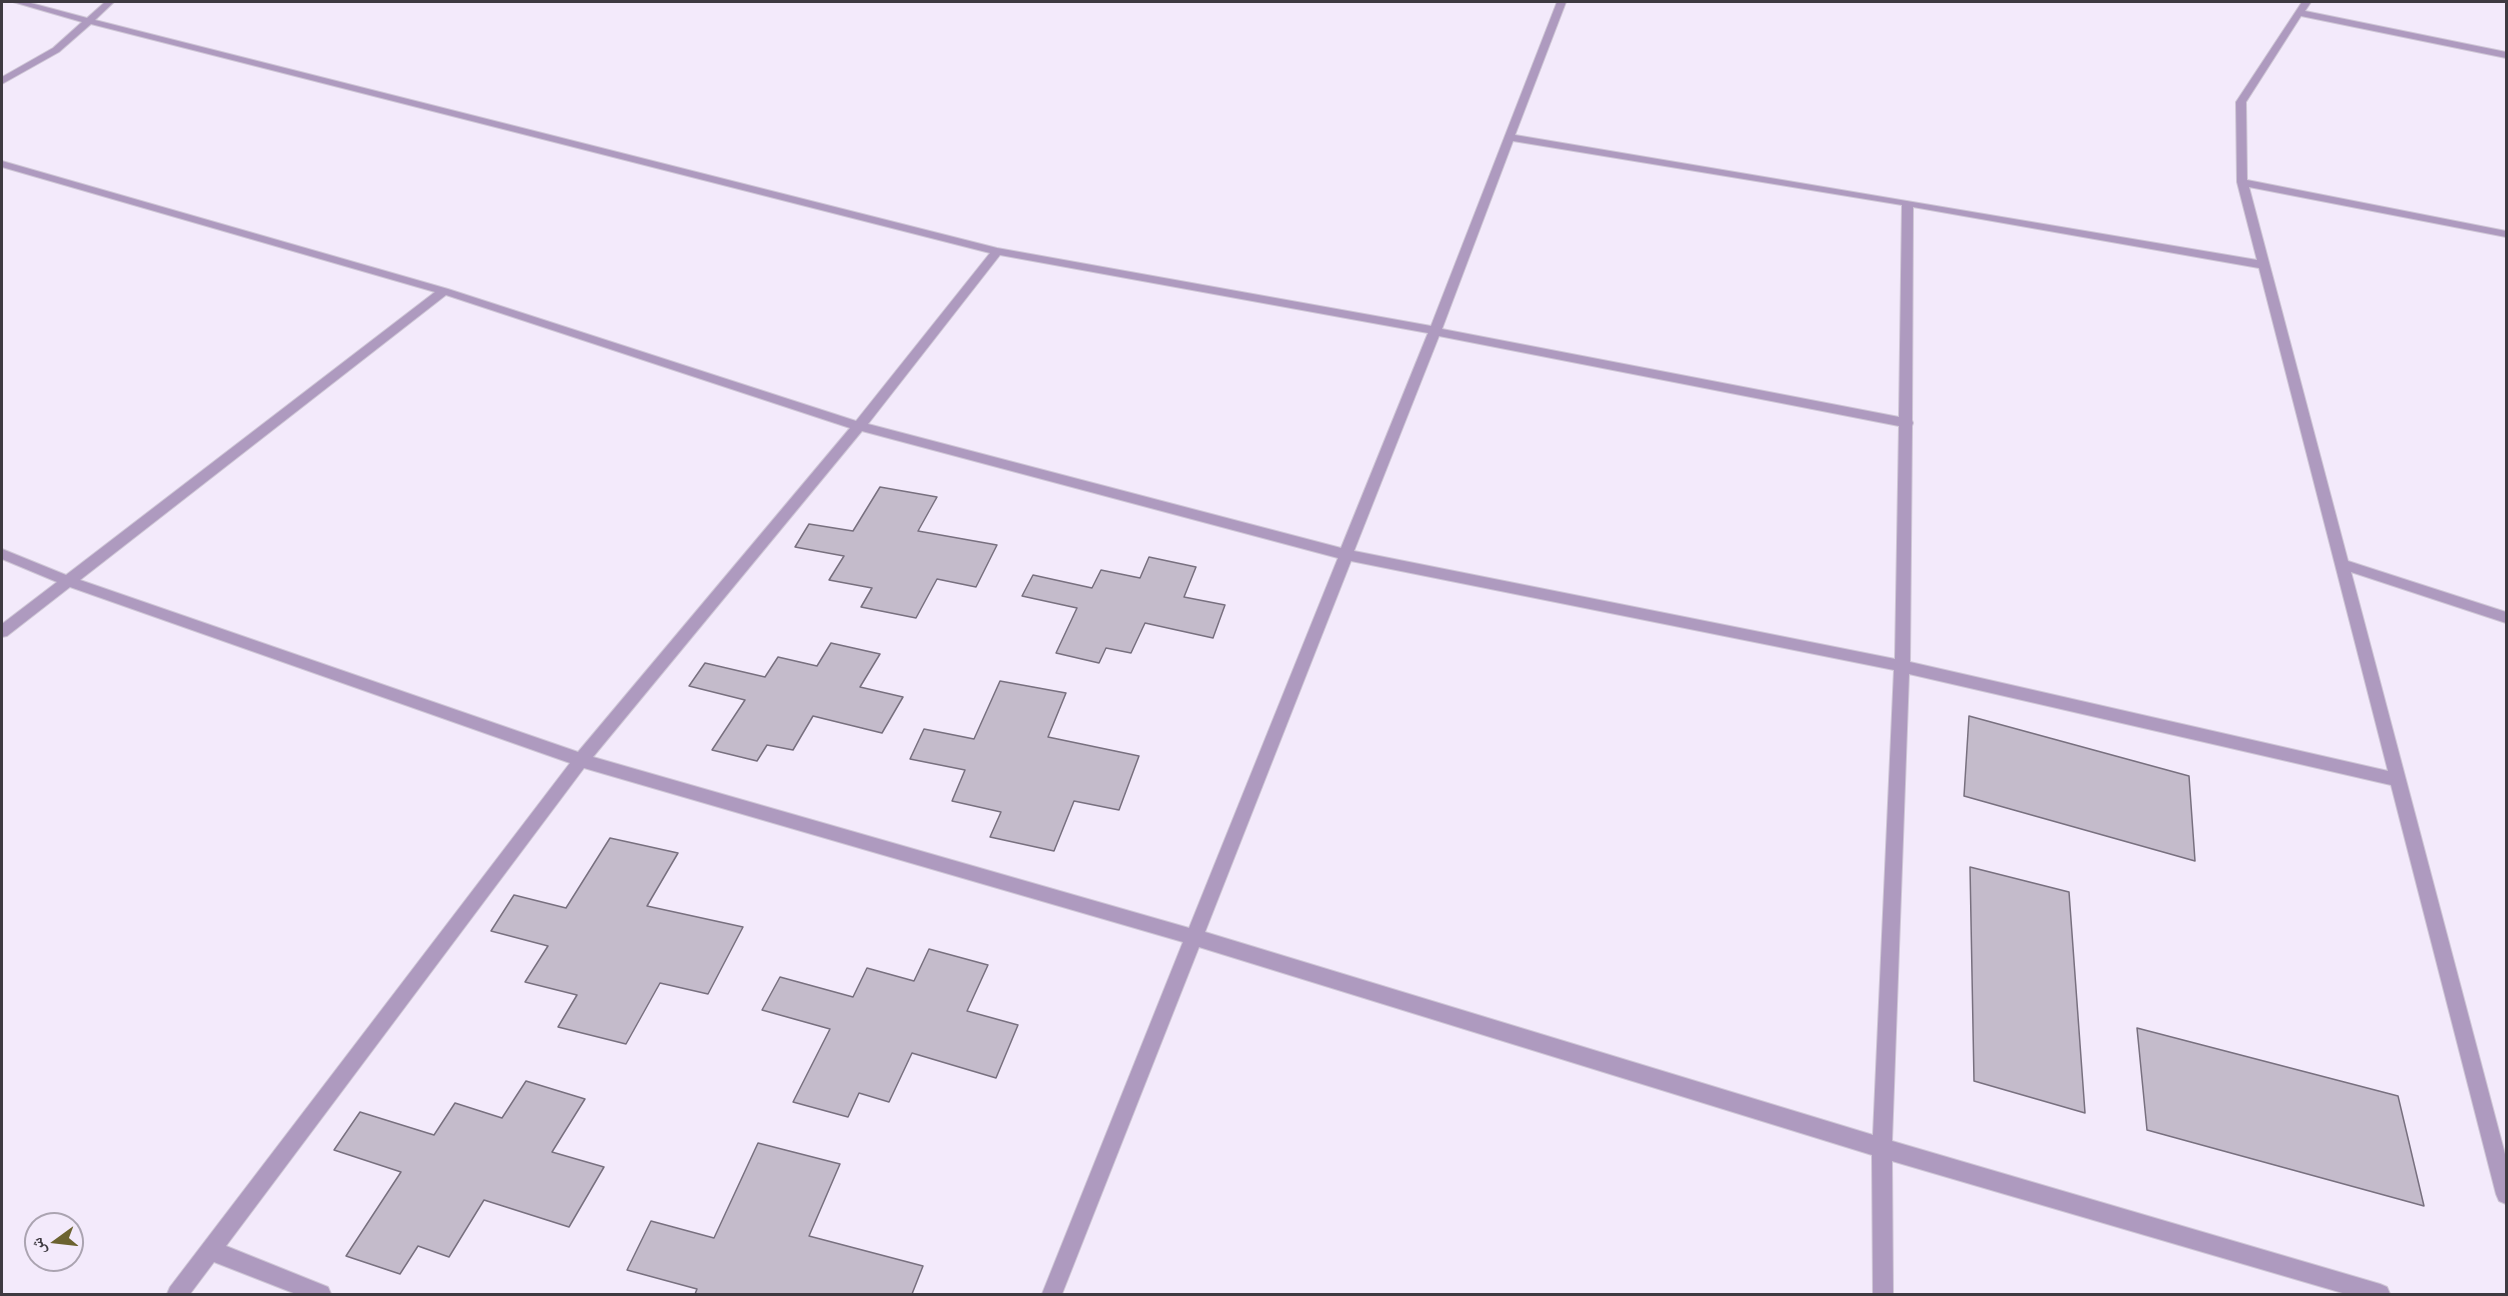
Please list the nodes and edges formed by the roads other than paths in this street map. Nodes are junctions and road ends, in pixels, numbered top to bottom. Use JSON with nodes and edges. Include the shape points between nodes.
{"nodes":[{"id":1,"x":18,"y":2,"type":"edge"},
{"id":2,"x":110,"y":2,"type":"edge"},
{"id":3,"x":1561,"y":2,"type":"edge"},
{"id":4,"x":2303,"y":7,"type":"edge"},
{"id":5,"x":89,"y":21,"type":"junction"},
{"id":6,"x":2506,"y":55,"type":"edge"},
{"id":7,"x":2,"y":81,"type":"edge"},
{"id":8,"x":1509,"y":137,"type":"junction"},
{"id":9,"x":2,"y":164,"type":"edge"},
{"id":10,"x":2242,"y":182,"type":"junction"},
{"id":11,"x":1908,"y":203,"type":"junction"},
{"id":12,"x":2506,"y":234,"type":"edge"},
{"id":13,"x":997,"y":251,"type":"junction"},
{"id":14,"x":2263,"y":265,"type":"junction"},
{"id":15,"x":444,"y":291,"type":"junction"},
{"id":16,"x":1435,"y":332,"type":"junction"},
{"id":17,"x":1907,"y":423,"type":"junction"},
{"id":18,"x":859,"y":426,"type":"junction"},
{"id":19,"x":2,"y":554,"type":"edge"},
{"id":20,"x":1347,"y":555,"type":"junction"},
{"id":21,"x":2342,"y":564,"type":"junction"},
{"id":22,"x":68,"y":581,"type":"junction"},
{"id":23,"x":2506,"y":617,"type":"edge"},
{"id":24,"x":2,"y":632,"type":"edge"},
{"id":25,"x":1902,"y":666,"type":"junction"},
{"id":26,"x":581,"y":760,"type":"junction"},
{"id":27,"x":2398,"y":780,"type":"junction"},
{"id":28,"x":1194,"y":937,"type":"junction"},
{"id":29,"x":1882,"y":1148,"type":"junction"},
{"id":30,"x":2506,"y":1194,"type":"edge"},
{"id":31,"x":211,"y":1250,"type":"junction"},
{"id":32,"x":177,"y":1294,"type":"edge"},
{"id":33,"x":321,"y":1294,"type":"edge"},
{"id":34,"x":1052,"y":1294,"type":"edge"},
{"id":35,"x":1883,"y":1294,"type":"edge"},
{"id":36,"x":2380,"y":1294,"type":"edge"}],
"edges":[{"from":1,"to":5,"type":"street"},
{"from":2,"to":5,"type":"street"},
{"from":3,"to":8,"type":"street"},
{"from":4,"to":6,"type":"street"},
{"from":4,"to":10,"type":"street","via":[[2241,102]]},
{"from":5,"to":7,"type":"street","via":[[56,50]]},
{"from":5,"to":13,"type":"street"},
{"from":8,"to":11,"type":"street"},
{"from":8,"to":16,"type":"street"},
{"from":9,"to":15,"type":"street"},
{"from":10,"to":12,"type":"street"},
{"from":10,"to":14,"type":"street"},
{"from":11,"to":14,"type":"street"},
{"from":11,"to":17,"type":"street"},
{"from":13,"to":16,"type":"street"},
{"from":13,"to":18,"type":"street"},
{"from":14,"to":21,"type":"street"},
{"from":15,"to":18,"type":"street"},
{"from":15,"to":22,"type":"street"},
{"from":16,"to":17,"type":"street"},
{"from":16,"to":20,"type":"street"},
{"from":17,"to":25,"type":"street"},
{"from":18,"to":20,"type":"street"},
{"from":18,"to":26,"type":"street"},
{"from":19,"to":22,"type":"street"},
{"from":20,"to":25,"type":"street"},
{"from":20,"to":28,"type":"street"},
{"from":21,"to":23,"type":"street"},
{"from":21,"to":27,"type":"street"},
{"from":22,"to":24,"type":"street"},
{"from":22,"to":26,"type":"street"},
{"from":25,"to":27,"type":"street"},
{"from":25,"to":29,"type":"street"},
{"from":26,"to":28,"type":"street"},
{"from":26,"to":31,"type":"street"},
{"from":27,"to":30,"type":"street"},
{"from":28,"to":29,"type":"street"},
{"from":28,"to":34,"type":"street"},
{"from":29,"to":35,"type":"street"},
{"from":29,"to":36,"type":"street"},
{"from":31,"to":32,"type":"street"},
{"from":31,"to":33,"type":"street"}]}
